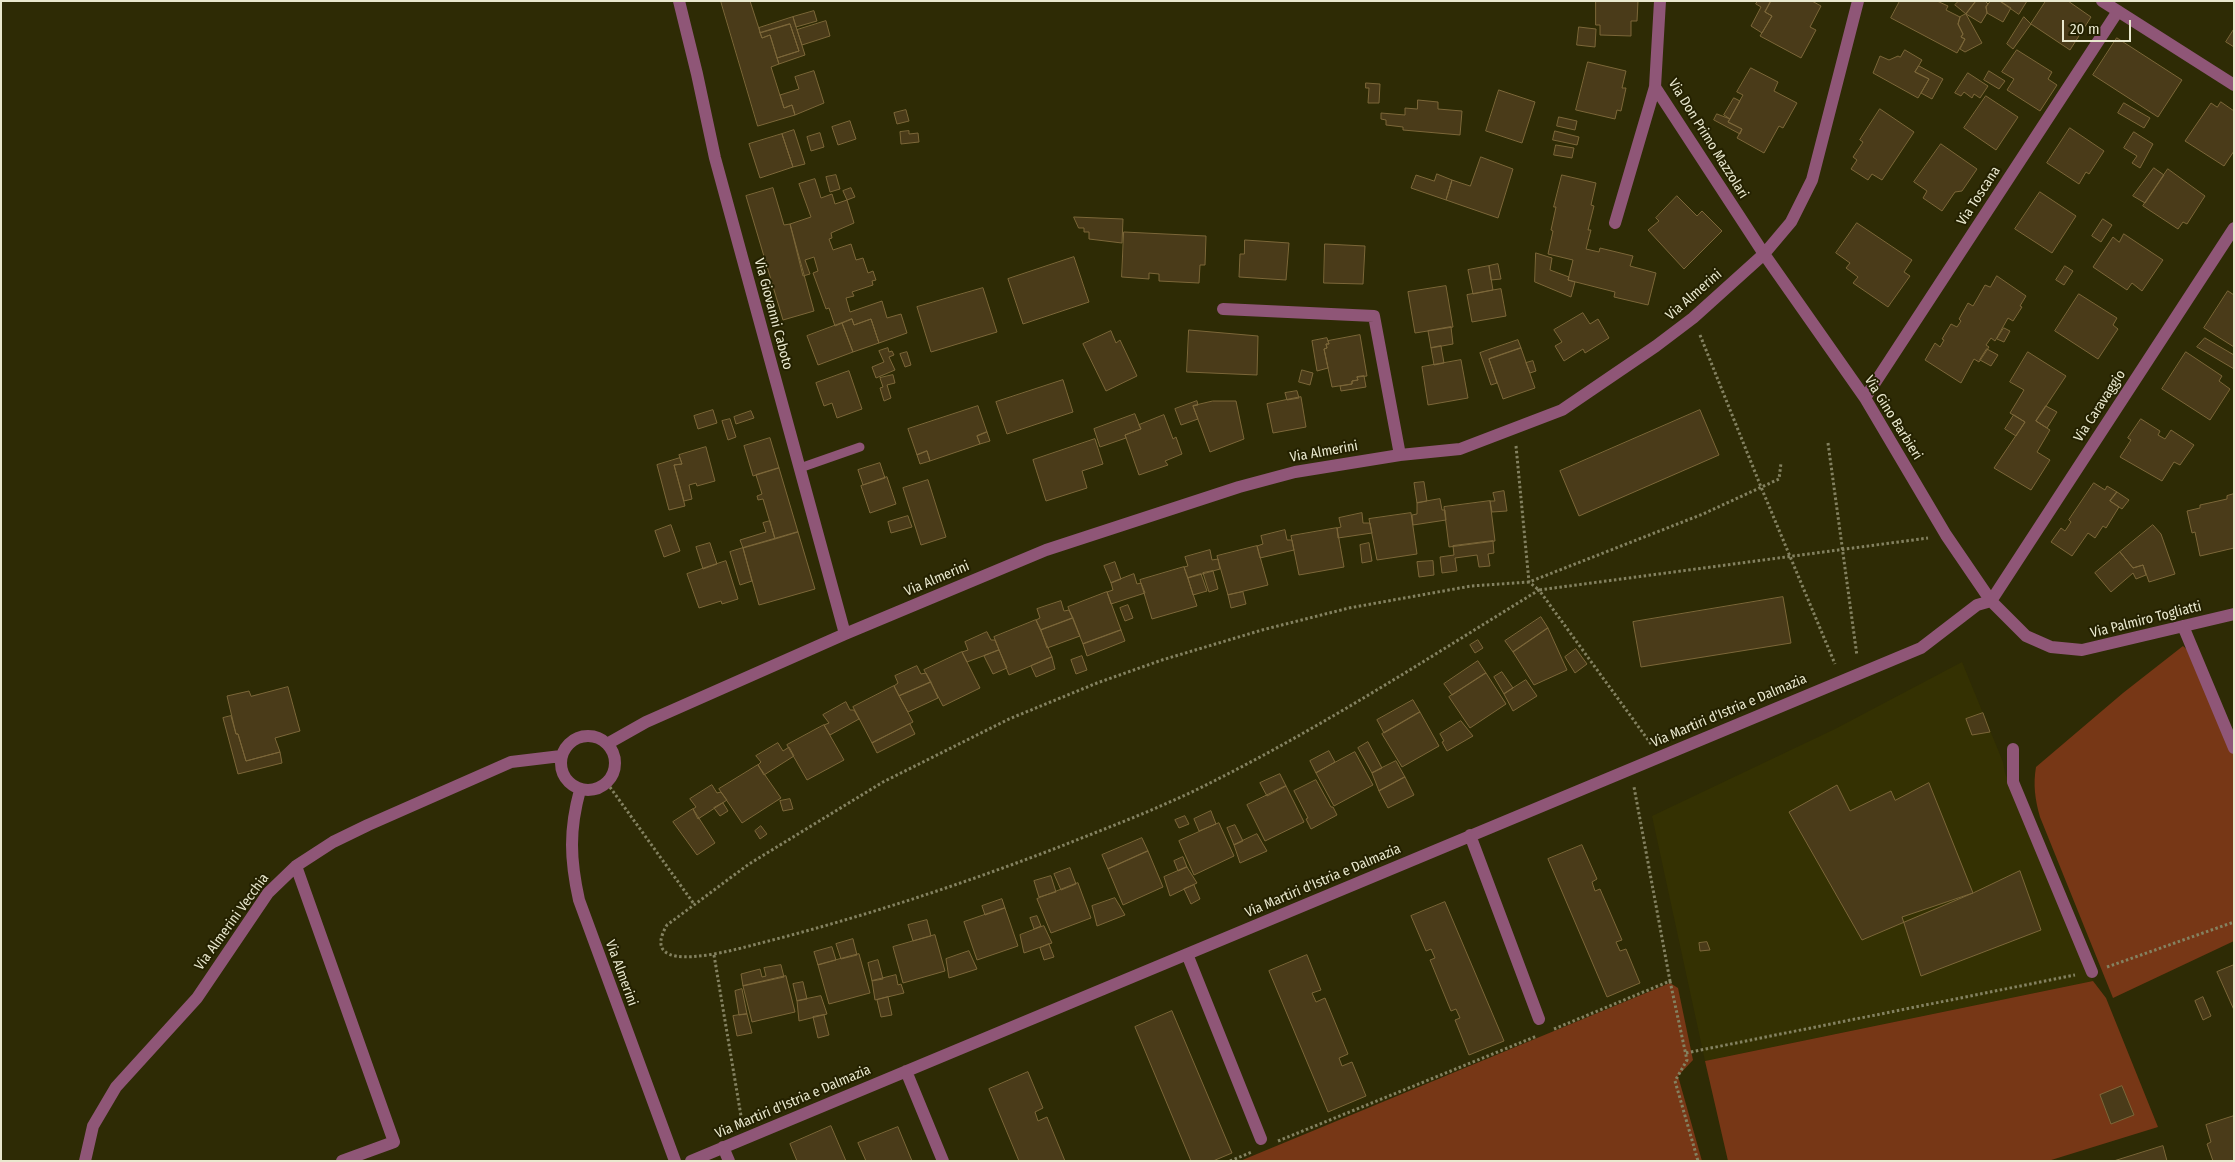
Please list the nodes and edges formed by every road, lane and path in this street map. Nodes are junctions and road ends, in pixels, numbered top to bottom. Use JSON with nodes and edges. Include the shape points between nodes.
{"nodes":[{"id":1,"x":679,"y":1,"type":"edge"},
{"id":2,"x":1660,"y":1,"type":"edge"},
{"id":3,"x":1858,"y":1,"type":"edge"},
{"id":4,"x":2102,"y":1,"type":"edge"},
{"id":5,"x":2118,"y":11,"type":"junction"},
{"id":6,"x":2234,"y":85,"type":"edge"},
{"id":7,"x":1655,"y":87,"type":"junction"},
{"id":8,"x":1615,"y":223,"type":"dead end"},
{"id":9,"x":2234,"y":228,"type":"edge"},
{"id":10,"x":1764,"y":254,"type":"junction"},
{"id":11,"x":1223,"y":309,"type":"dead end"},
{"id":12,"x":1693,"y":318,"type":"junction"},
{"id":13,"x":1865,"y":398,"type":"junction"},
{"id":14,"x":1515,"y":428,"type":"junction"},
{"id":15,"x":1828,"y":443,"type":"dead end"},
{"id":16,"x":860,"y":447,"type":"dead end"},
{"id":17,"x":1400,"y":455,"type":"junction"},
{"id":18,"x":1782,"y":463,"type":"dead end"},
{"id":19,"x":800,"y":468,"type":"junction"},
{"id":20,"x":1761,"y":488,"type":"junction"},
{"id":21,"x":1946,"y":535,"type":"junction"},
{"id":22,"x":1843,"y":549,"type":"junction"},
{"id":23,"x":1790,"y":557,"type":"junction"},
{"id":24,"x":1529,"y":582,"type":"junction"},
{"id":25,"x":1538,"y":590,"type":"junction"},
{"id":26,"x":1991,"y":601,"type":"junction"},
{"id":27,"x":2234,"y":614,"type":"edge"},
{"id":28,"x":2183,"y":626,"type":"junction"},
{"id":29,"x":845,"y":634,"type":"junction"},
{"id":30,"x":1859,"y":673,"type":"junction"},
{"id":31,"x":1842,"y":680,"type":"junction"},
{"id":32,"x":607,"y":744,"type":"junction"},
{"id":33,"x":2234,"y":748,"type":"edge"},
{"id":34,"x":2013,"y":749,"type":"dead end"},
{"id":35,"x":562,"y":756,"type":"junction"},
{"id":36,"x":1660,"y":756,"type":"junction"},
{"id":37,"x":1630,"y":769,"type":"junction"},
{"id":38,"x":607,"y":783,"type":"junction"},
{"id":39,"x":580,"y":790,"type":"junction"},
{"id":40,"x":1470,"y":835,"type":"junction"},
{"id":41,"x":296,"y":866,"type":"junction"},
{"id":42,"x":694,"y":904,"type":"junction"},
{"id":43,"x":2234,"y":922,"type":"edge"},
{"id":44,"x":1187,"y":954,"type":"junction"},
{"id":45,"x":714,"y":955,"type":"junction"},
{"id":46,"x":2092,"y":972,"type":"junction"},
{"id":47,"x":1670,"y":981,"type":"junction"},
{"id":48,"x":1539,"y":1019,"type":"dead end"},
{"id":49,"x":1686,"y":1053,"type":"junction"},
{"id":50,"x":906,"y":1071,"type":"junction"},
{"id":51,"x":744,"y":1138,"type":"junction"},
{"id":52,"x":1277,"y":1142,"type":"dead end"},
{"id":53,"x":1260,"y":1144,"type":"joint"},
{"id":54,"x":723,"y":1147,"type":"junction"},
{"id":55,"x":85,"y":1161,"type":"edge"},
{"id":56,"x":342,"y":1161,"type":"edge"},
{"id":57,"x":675,"y":1161,"type":"edge"},
{"id":58,"x":691,"y":1161,"type":"edge"},
{"id":59,"x":729,"y":1161,"type":"edge"},
{"id":60,"x":943,"y":1161,"type":"edge"},
{"id":61,"x":1230,"y":1161,"type":"edge"},
{"id":62,"x":1698,"y":1161,"type":"edge"}],
"edges":[{"from":1,"to":19,"type":"street","name":"Via Giovanni Caboto","via":[[715,158]]},
{"from":2,"to":7,"type":"street","name":"Via Don Primo Mazzolari"},
{"from":3,"to":10,"type":"street","name":"Via Almerini","via":[[1812,180],[1791,222]]},
{"from":4,"to":5,"type":"street"},
{"from":5,"to":6,"type":"street"},
{"from":5,"to":13,"type":"street","name":"Via Toscana"},
{"from":7,"to":8,"type":"street"},
{"from":7,"to":10,"type":"street","name":"Via Don Primo Mazzolari"},
{"from":9,"to":26,"type":"street","name":"Via Caravaggio"},
{"from":10,"to":12,"type":"street","name":"Via Almerini"},
{"from":10,"to":13,"type":"street","name":"Via Gino Barbieri"},
{"from":11,"to":17,"type":"street","via":[[1374,316]]},
{"from":12,"to":14,"type":"street","name":"Via Almerini","via":[[1562,410]]},
{"from":12,"to":20,"type":"path"},
{"from":13,"to":21,"type":"street","name":"Via Gino Barbieri"},
{"from":14,"to":17,"type":"street","name":"Via Almerini","via":[[1460,449]]},
{"from":14,"to":24,"type":"path"},
{"from":15,"to":22,"type":"path"},
{"from":16,"to":19,"type":"lane"},
{"from":17,"to":29,"type":"street","name":"Via Almerini","via":[[1295,472],[1239,487],[1046,550]]},
{"from":18,"to":20,"type":"path","via":[[1779,479]]},
{"from":19,"to":29,"type":"street","name":"Via Giovanni Caboto"},
{"from":20,"to":23,"type":"path"},
{"from":20,"to":24,"type":"path"},
{"from":21,"to":22,"type":"path"},
{"from":21,"to":26,"type":"street","name":"Via Gino Barbieri"},
{"from":22,"to":23,"type":"path"},
{"from":22,"to":30,"type":"path"},
{"from":23,"to":25,"type":"path"},
{"from":23,"to":31,"type":"path"},
{"from":24,"to":25,"type":"path"},
{"from":24,"to":42,"type":"path","via":[[1471,586],[1349,608],[1162,660],[1097,684],[1010,719],[883,782],[749,864]]},
{"from":25,"to":36,"type":"path"},
{"from":25,"to":45,"type":"path","via":[[1316,727],[1198,788],[1110,827],[934,892]]},
{"from":26,"to":28,"type":"street","name":"Via Palmiro Togliatti","via":[[2026,636],[2051,647],[2082,650]]},
{"from":26,"to":30,"type":"street","name":"Via Martiri d'Istria e Dalmazia","via":[[1977,605],[1921,648]]},
{"from":27,"to":28,"type":"street","name":"Via Palmiro Togliatti"},
{"from":28,"to":33,"type":"street"},
{"from":29,"to":32,"type":"street","name":"Via Almerini","via":[[646,722]]},
{"from":30,"to":31,"type":"street","name":"Via Martiri d'Istria e Dalmazia"},
{"from":31,"to":36,"type":"street","name":"Via Martiri d'Istria e Dalmazia"},
{"from":32,"to":35,"type":"street","via":[[593,737],[577,738],[570,742]]},
{"from":32,"to":38,"type":"street","via":[[615,760]]},
{"from":34,"to":46,"type":"street","via":[[2013,782]]},
{"from":35,"to":39,"type":"street","via":[[562,773],[572,786]]},
{"from":35,"to":41,"type":"street","name":"Via Almerini Vecchia","via":[[511,762],[368,825],[333,842]]},
{"from":36,"to":37,"type":"street","name":"Via Martiri d'Istria e Dalmazia"},
{"from":37,"to":40,"type":"street","name":"Via Martiri d'Istria e Dalmazia"},
{"from":37,"to":47,"type":"path"},
{"from":38,"to":39,"type":"street","via":[[590,791]]},
{"from":38,"to":42,"type":"path"},
{"from":39,"to":57,"type":"street","name":"Via Almerini","via":[[570,843],[579,900]]},
{"from":40,"to":44,"type":"street","name":"Via Martiri d'Istria e Dalmazia"},
{"from":40,"to":48,"type":"street"},
{"from":41,"to":55,"type":"street","name":"Via Almerini Vecchia","via":[[268,893],[197,998],[116,1087],[94,1126]]},
{"from":41,"to":56,"type":"street","via":[[394,1142]]},
{"from":42,"to":45,"type":"path","via":[[667,925],[660,940],[661,947],[673,956]]},
{"from":43,"to":46,"type":"path"},
{"from":44,"to":50,"type":"street","name":"Via Martiri d'Istria e Dalmazia"},
{"from":44,"to":53,"type":"street"},
{"from":45,"to":51,"type":"path"},
{"from":46,"to":49,"type":"path"},
{"from":47,"to":49,"type":"path"},
{"from":47,"to":52,"type":"path"},
{"from":49,"to":62,"type":"path","via":[[1687,1060],[1675,1082]]},
{"from":50,"to":51,"type":"street","name":"Via Martiri d'Istria e Dalmazia"},
{"from":50,"to":60,"type":"street"},
{"from":51,"to":54,"type":"street","name":"Via Martiri d'Istria e Dalmazia"},
{"from":53,"to":61,"type":"path"},
{"from":54,"to":58,"type":"street","name":"Via Martiri d'Istria e Dalmazia"},
{"from":54,"to":59,"type":"street"}]}
